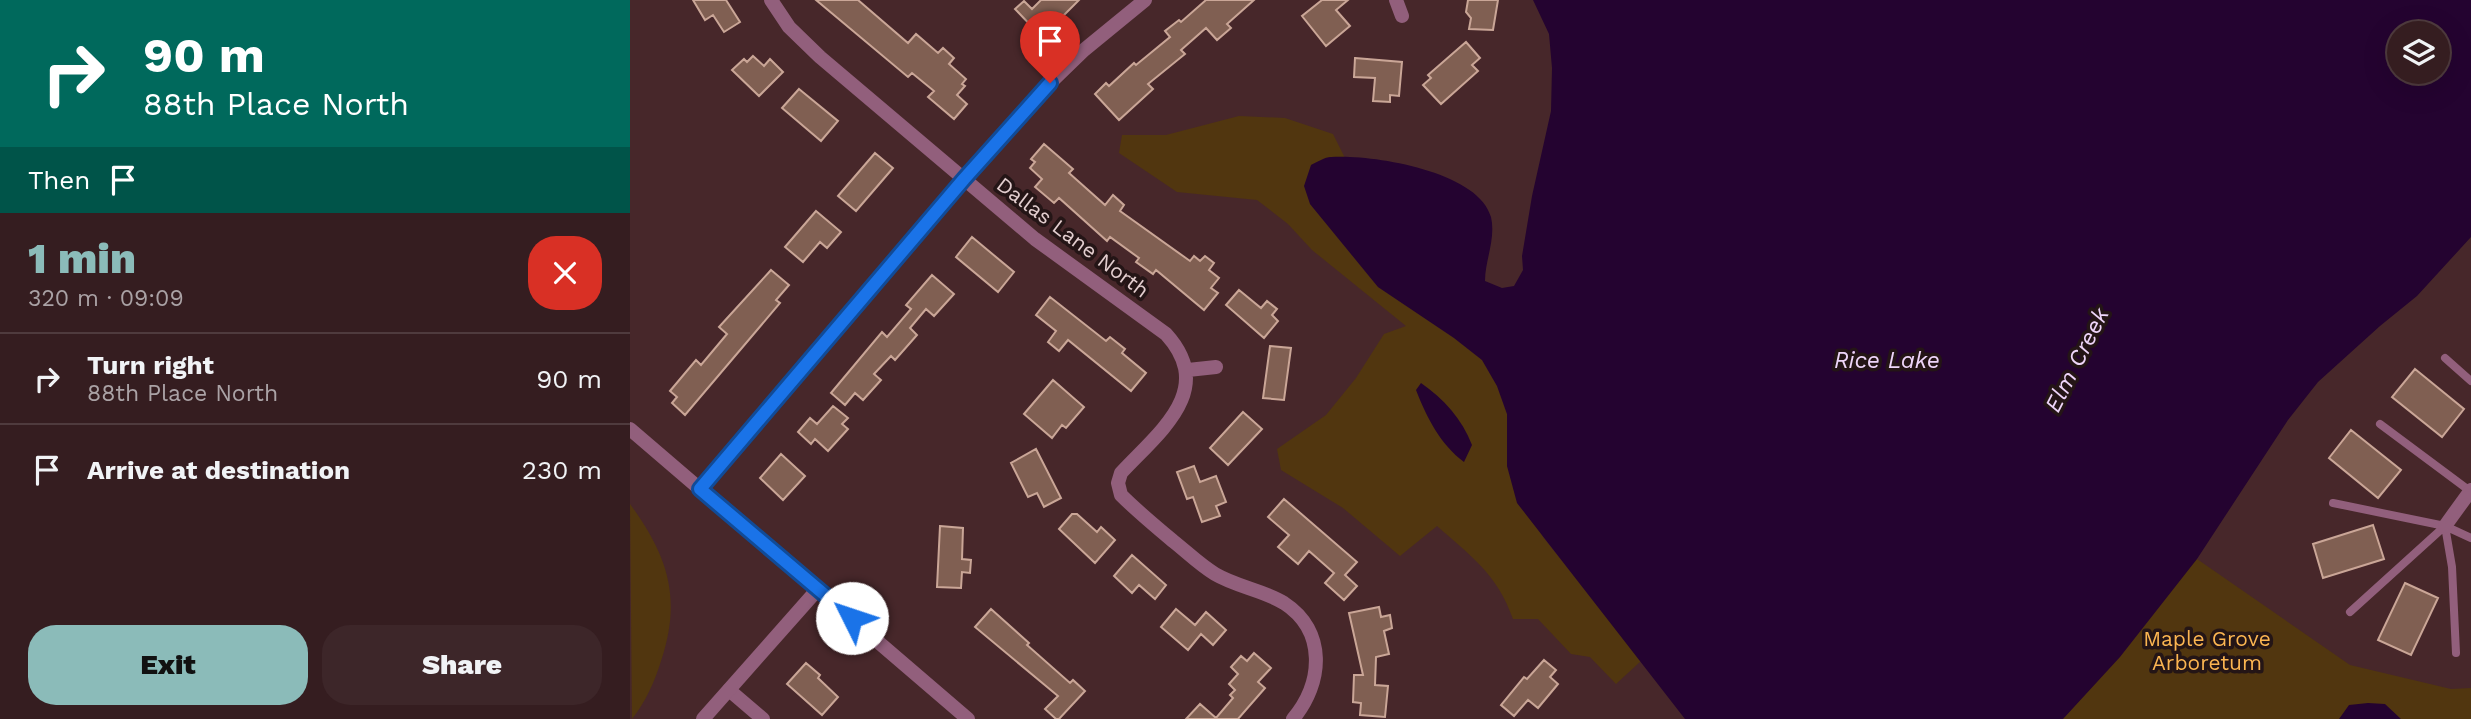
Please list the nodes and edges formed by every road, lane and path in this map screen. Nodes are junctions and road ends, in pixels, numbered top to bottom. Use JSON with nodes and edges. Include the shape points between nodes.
{"nodes":[{"id":1,"x":771,"y":0,"type":"edge"},
{"id":2,"x":1145,"y":0,"type":"edge"},
{"id":3,"x":1396,"y":0,"type":"edge"},
{"id":4,"x":1402,"y":16,"type":"dead end"},
{"id":5,"x":964,"y":179,"type":"junction"},
{"id":6,"x":2445,"y":358,"type":"dead end"},
{"id":7,"x":1216,"y":367,"type":"dead end"},
{"id":8,"x":1188,"y":370,"type":"junction"},
{"id":9,"x":2471,"y":382,"type":"edge"},
{"id":10,"x":2380,"y":424,"type":"dead end"},
{"id":11,"x":630,"y":429,"type":"edge"},
{"id":12,"x":700,"y":489,"type":"junction"},
{"id":13,"x":2470,"y":491,"type":"edge"},
{"id":14,"x":2333,"y":503,"type":"dead end"},
{"id":15,"x":2445,"y":526,"type":"junction"},
{"id":16,"x":2471,"y":538,"type":"edge"},
{"id":17,"x":818,"y":589,"type":"junction"},
{"id":18,"x":2350,"y":612,"type":"dead end"},
{"id":19,"x":2456,"y":653,"type":"dead end"},
{"id":20,"x":729,"y":690,"type":"junction"},
{"id":21,"x":703,"y":719,"type":"edge"},
{"id":22,"x":763,"y":719,"type":"edge"},
{"id":23,"x":968,"y":719,"type":"edge"},
{"id":24,"x":1293,"y":719,"type":"edge"}],
"edges":[{"from":1,"to":5,"type":"street","name":"Dallas Lane North","via":[[802,40]]},
{"from":2,"to":5,"type":"street","via":[[1058,75]]},
{"from":3,"to":4,"type":"street"},
{"from":5,"to":8,"type":"street","name":"Dallas Lane North","via":[[1035,239],[1166,334]]},
{"from":5,"to":12,"type":"street"},
{"from":6,"to":9,"type":"lane"},
{"from":7,"to":8,"type":"street"},
{"from":8,"to":24,"type":"street","via":[[1177,410],[1121,473],[1121,495],[1212,573],[1296,612],[1312,640],[1317,674]]},
{"from":10,"to":13,"type":"lane"},
{"from":11,"to":12,"type":"street"},
{"from":12,"to":17,"type":"street"},
{"from":13,"to":15,"type":"street"},
{"from":14,"to":15,"type":"lane"},
{"from":15,"to":16,"type":"lane"},
{"from":15,"to":18,"type":"lane"},
{"from":15,"to":19,"type":"lane"},
{"from":17,"to":20,"type":"street"},
{"from":17,"to":23,"type":"street"},
{"from":20,"to":21,"type":"street"},
{"from":20,"to":22,"type":"street"}]}
